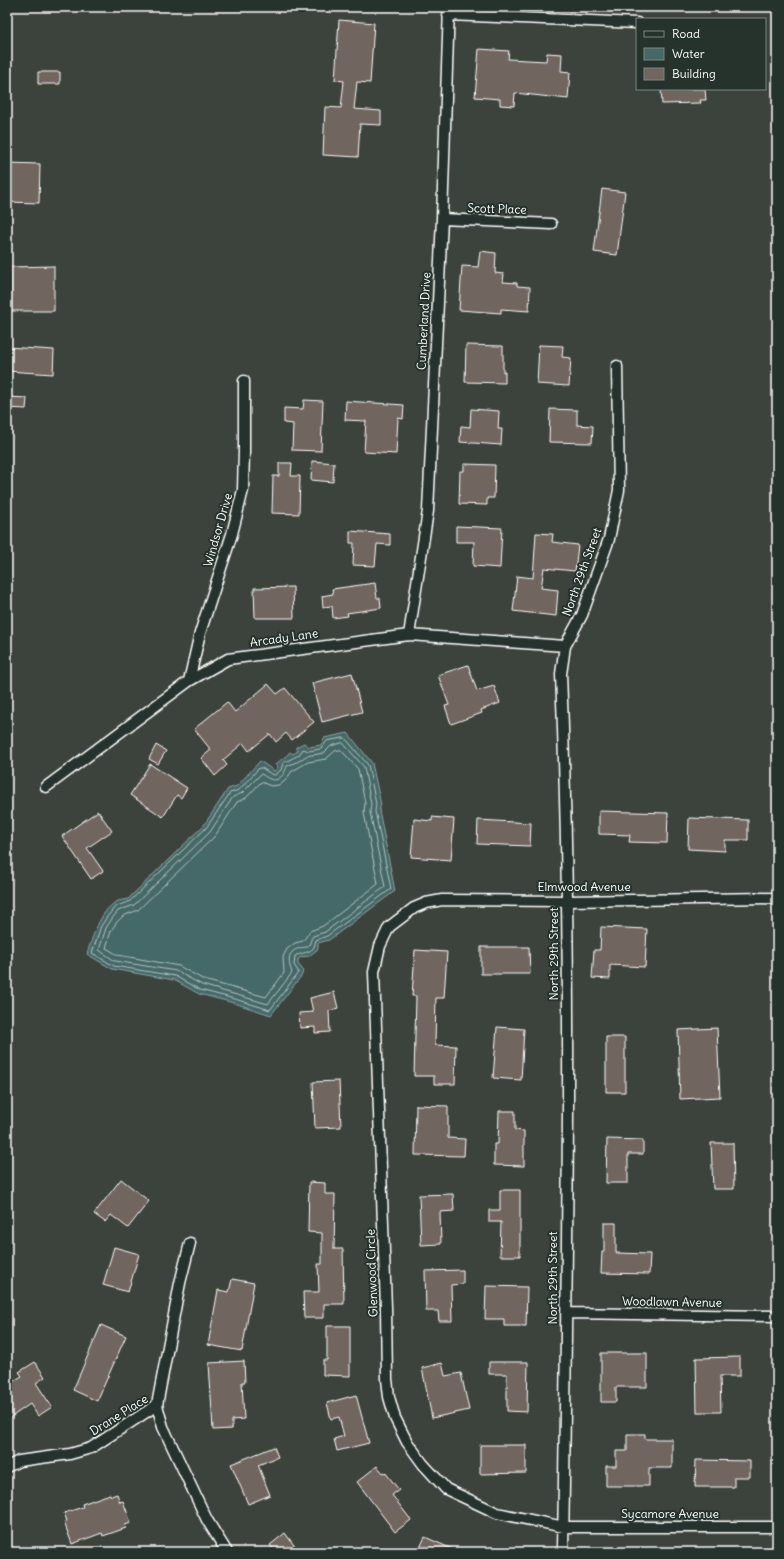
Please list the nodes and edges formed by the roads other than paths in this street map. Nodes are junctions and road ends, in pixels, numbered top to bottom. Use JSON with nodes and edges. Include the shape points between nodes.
{"nodes":[{"id":1,"x":448,"y":11,"type":"edge"},
{"id":2,"x":636,"y":24,"type":"edge"},
{"id":3,"x":442,"y":219,"type":"junction"},
{"id":4,"x":551,"y":224,"type":"dead end"},
{"id":5,"x":617,"y":366,"type":"dead end"},
{"id":6,"x":244,"y":381,"type":"dead end"},
{"id":7,"x":409,"y":635,"type":"junction"},
{"id":8,"x":565,"y":646,"type":"junction"},
{"id":9,"x":189,"y":681,"type":"junction"},
{"id":10,"x":46,"y":787,"type":"dead end"},
{"id":11,"x":777,"y":898,"type":"edge"},
{"id":12,"x":567,"y":901,"type":"junction"},
{"id":13,"x":396,"y":921,"type":"joint"},
{"id":14,"x":190,"y":1243,"type":"dead end"},
{"id":15,"x":566,"y":1313,"type":"junction"},
{"id":16,"x":777,"y":1316,"type":"edge"},
{"id":17,"x":157,"y":1405,"type":"junction"},
{"id":18,"x":7,"y":1466,"type":"edge"},
{"id":19,"x":564,"y":1527,"type":"junction"},
{"id":20,"x":777,"y":1527,"type":"edge"},
{"id":21,"x":227,"y":1552,"type":"edge"},
{"id":22,"x":563,"y":1552,"type":"edge"}],
"edges":[{"from":1,"to":2,"type":"street"},
{"from":1,"to":3,"type":"street","name":"Cumberland Drive"},
{"from":3,"to":4,"type":"street","name":"Scott Place"},
{"from":3,"to":7,"type":"street","name":"Cumberland Drive","via":[[428,512]]},
{"from":5,"to":8,"type":"street","name":"North 29th Street","via":[[619,490],[609,539],[582,615]]},
{"from":6,"to":9,"type":"street","name":"Windsor Drive","via":[[242,490],[232,534],[200,633]]},
{"from":7,"to":8,"type":"street","name":"Arcady Lane"},
{"from":7,"to":9,"type":"street","name":"Arcady Lane","via":[[228,659]]},
{"from":8,"to":12,"type":"street","name":"North 29th Street","via":[[561,674]]},
{"from":9,"to":10,"type":"street","name":"Arcady Lane"},
{"from":11,"to":12,"type":"street","name":"Elmwood Avenue"},
{"from":12,"to":13,"type":"street","name":"Elmwood Avenue","via":[[442,900],[414,908]]},
{"from":12,"to":15,"type":"street","name":"North 29th Street"},
{"from":13,"to":19,"type":"street","name":"Glenwood Circle","via":[[389,927],[380,946],[374,972],[386,1308],[386,1379],[389,1397],[395,1418],[407,1442],[446,1489],[498,1514]]},
{"from":14,"to":17,"type":"street"},
{"from":15,"to":16,"type":"street","name":"Woodlawn Avenue"},
{"from":15,"to":19,"type":"street","name":"North 29th Street"},
{"from":17,"to":18,"type":"street","name":"Drane Place","via":[[91,1448],[70,1454],[19,1461]]},
{"from":17,"to":21,"type":"street","name":"Drane Place","via":[[163,1426],[207,1520]]},
{"from":19,"to":20,"type":"street","name":"Sycamore Avenue"},
{"from":19,"to":22,"type":"street","name":"North 29th Street"}]}
